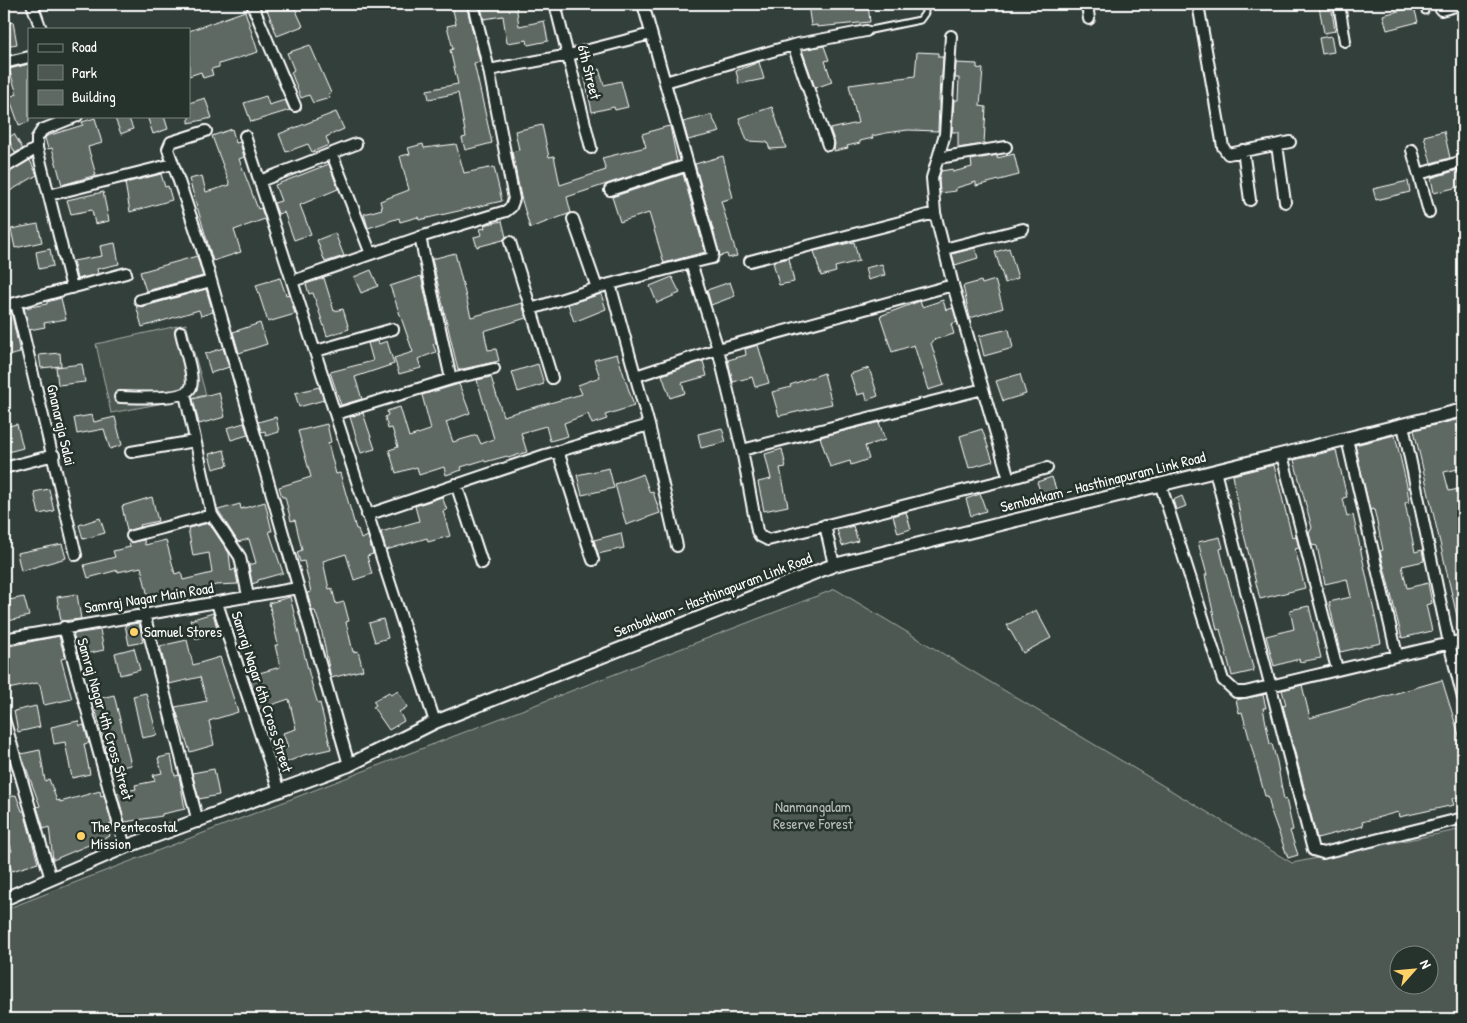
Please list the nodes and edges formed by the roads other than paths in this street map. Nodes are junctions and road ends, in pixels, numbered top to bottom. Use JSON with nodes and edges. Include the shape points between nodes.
{"nodes":[{"id":1,"x":32,"y":4,"type":"edge"},
{"id":2,"x":252,"y":4,"type":"edge"},
{"id":3,"x":473,"y":4,"type":"edge"},
{"id":4,"x":555,"y":4,"type":"edge"},
{"id":5,"x":643,"y":4,"type":"edge"},
{"id":6,"x":925,"y":4,"type":"edge"},
{"id":7,"x":1087,"y":4,"type":"edge"},
{"id":8,"x":1198,"y":4,"type":"edge"},
{"id":9,"x":1339,"y":4,"type":"edge"},
{"id":10,"x":1424,"y":4,"type":"edge"},
{"id":11,"x":1463,"y":4,"type":"edge"},
{"id":12,"x":1441,"y":10,"type":"dead end"},
{"id":13,"x":1425,"y":11,"type":"dead end"},
{"id":14,"x":1088,"y":19,"type":"dead end"},
{"id":15,"x":41,"y":28,"type":"edge"},
{"id":16,"x":866,"y":31,"type":"joint"},
{"id":17,"x":651,"y":34,"type":"junction"},
{"id":18,"x":951,"y":36,"type":"dead end"},
{"id":19,"x":1345,"y":41,"type":"dead end"},
{"id":20,"x":792,"y":45,"type":"junction"},
{"id":21,"x":569,"y":54,"type":"junction"},
{"id":22,"x":28,"y":57,"type":"edge"},
{"id":23,"x":4,"y":63,"type":"edge"},
{"id":24,"x":489,"y":70,"type":"junction"},
{"id":25,"x":665,"y":82,"type":"junction"},
{"id":26,"x":295,"y":106,"type":"dead end"},
{"id":27,"x":73,"y":118,"type":"edge"},
{"id":28,"x":206,"y":131,"type":"dead end"},
{"id":29,"x":245,"y":136,"type":"dead end"},
{"id":30,"x":1290,"y":142,"type":"dead end"},
{"id":31,"x":356,"y":144,"type":"dead end"},
{"id":32,"x":828,"y":145,"type":"dead end"},
{"id":33,"x":1277,"y":145,"type":"junction"},
{"id":34,"x":1006,"y":147,"type":"dead end"},
{"id":35,"x":37,"y":148,"type":"junction"},
{"id":36,"x":591,"y":148,"type":"dead end"},
{"id":37,"x":1243,"y":150,"type":"junction"},
{"id":38,"x":1412,"y":150,"type":"dead end"},
{"id":39,"x":332,"y":154,"type":"junction"},
{"id":40,"x":938,"y":158,"type":"junction"},
{"id":41,"x":1463,"y":161,"type":"edge"},
{"id":42,"x":173,"y":164,"type":"junction"},
{"id":43,"x":688,"y":165,"type":"junction"},
{"id":44,"x":4,"y":168,"type":"edge"},
{"id":45,"x":1419,"y":174,"type":"junction"},
{"id":46,"x":260,"y":181,"type":"junction"},
{"id":47,"x":610,"y":190,"type":"dead end"},
{"id":48,"x":49,"y":195,"type":"junction"},
{"id":49,"x":1250,"y":200,"type":"dead end"},
{"id":50,"x":1285,"y":202,"type":"dead end"},
{"id":51,"x":1429,"y":212,"type":"dead end"},
{"id":52,"x":935,"y":213,"type":"junction"},
{"id":53,"x":573,"y":219,"type":"dead end"},
{"id":54,"x":1023,"y":229,"type":"dead end"},
{"id":55,"x":420,"y":237,"type":"junction"},
{"id":56,"x":510,"y":242,"type":"dead end"},
{"id":57,"x":944,"y":249,"type":"junction"},
{"id":58,"x":371,"y":254,"type":"junction"},
{"id":59,"x":750,"y":261,"type":"dead end"},
{"id":60,"x":691,"y":264,"type":"junction"},
{"id":61,"x":126,"y":273,"type":"dead end"},
{"id":62,"x":211,"y":281,"type":"junction"},
{"id":63,"x":292,"y":282,"type":"junction"},
{"id":64,"x":610,"y":284,"type":"junction"},
{"id":65,"x":953,"y":284,"type":"junction"},
{"id":66,"x":72,"y":288,"type":"junction"},
{"id":67,"x":597,"y":288,"type":"junction"},
{"id":68,"x":140,"y":300,"type":"dead end"},
{"id":69,"x":16,"y":303,"type":"junction"},
{"id":70,"x":4,"y":306,"type":"edge"},
{"id":71,"x":531,"y":309,"type":"junction"},
{"id":72,"x":392,"y":329,"type":"dead end"},
{"id":73,"x":181,"y":332,"type":"dead end"},
{"id":74,"x":718,"y":349,"type":"junction"},
{"id":75,"x":316,"y":351,"type":"junction"},
{"id":76,"x":494,"y":369,"type":"dead end"},
{"id":77,"x":636,"y":376,"type":"junction"},
{"id":78,"x":552,"y":378,"type":"dead end"},
{"id":79,"x":451,"y":379,"type":"junction"},
{"id":80,"x":983,"y":389,"type":"junction"},
{"id":81,"x":185,"y":394,"type":"junction"},
{"id":82,"x":120,"y":398,"type":"dead end"},
{"id":83,"x":1463,"y":410,"type":"edge"},
{"id":84,"x":336,"y":414,"type":"junction"},
{"id":85,"x":649,"y":425,"type":"junction"},
{"id":86,"x":1402,"y":425,"type":"junction"},
{"id":87,"x":1347,"y":439,"type":"junction"},
{"id":88,"x":195,"y":440,"type":"junction"},
{"id":89,"x":742,"y":450,"type":"junction"},
{"id":90,"x":558,"y":451,"type":"junction"},
{"id":91,"x":131,"y":452,"type":"dead end"},
{"id":92,"x":54,"y":455,"type":"junction"},
{"id":93,"x":1282,"y":455,"type":"junction"},
{"id":94,"x":4,"y":468,"type":"edge"},
{"id":95,"x":1048,"y":468,"type":"dead end"},
{"id":96,"x":1215,"y":471,"type":"junction"},
{"id":97,"x":1009,"y":479,"type":"junction"},
{"id":98,"x":456,"y":484,"type":"junction"},
{"id":99,"x":1161,"y":486,"type":"junction"},
{"id":100,"x":368,"y":514,"type":"junction"},
{"id":101,"x":212,"y":515,"type":"junction"},
{"id":102,"x":825,"y":525,"type":"junction"},
{"id":103,"x":132,"y":536,"type":"dead end"},
{"id":104,"x":677,"y":546,"type":"dead end"},
{"id":105,"x":76,"y":555,"type":"dead end"},
{"id":106,"x":593,"y":560,"type":"dead end"},
{"id":107,"x":482,"y":563,"type":"dead end"},
{"id":108,"x":834,"y":565,"type":"junction"},
{"id":109,"x":298,"y":588,"type":"junction"},
{"id":110,"x":248,"y":596,"type":"junction"},
{"id":111,"x":217,"y":603,"type":"junction"},
{"id":112,"x":144,"y":614,"type":"junction"},
{"id":113,"x":64,"y":628,"type":"junction"},
{"id":114,"x":4,"y":639,"type":"edge"},
{"id":115,"x":1463,"y":640,"type":"edge"},
{"id":116,"x":1449,"y":643,"type":"junction"},
{"id":117,"x":1398,"y":655,"type":"junction"},
{"id":118,"x":1337,"y":669,"type":"junction"},
{"id":119,"x":1269,"y":685,"type":"junction"},
{"id":120,"x":1463,"y":698,"type":"edge"},
{"id":121,"x":4,"y":719,"type":"edge"},
{"id":122,"x":436,"y":722,"type":"junction"},
{"id":123,"x":349,"y":765,"type":"junction"},
{"id":124,"x":279,"y":791,"type":"junction"},
{"id":125,"x":1463,"y":818,"type":"edge"},
{"id":126,"x":198,"y":822,"type":"junction"},
{"id":127,"x":124,"y":847,"type":"junction"},
{"id":128,"x":51,"y":878,"type":"junction"},
{"id":129,"x":4,"y":899,"type":"edge"}],
"edges":[{"from":1,"to":15,"type":"street"},
{"from":2,"to":26,"type":"street"},
{"from":3,"to":24,"type":"street"},
{"from":4,"to":21,"type":"street","name":"6th Street"},
{"from":5,"to":17,"type":"street"},
{"from":6,"to":16,"type":"lane","via":[[925,13],[920,20]]},
{"from":7,"to":14,"type":"street"},
{"from":8,"to":37,"type":"street","via":[[1223,147],[1228,154]]},
{"from":9,"to":19,"type":"street"},
{"from":10,"to":13,"type":"lane"},
{"from":11,"to":12,"type":"street"},
{"from":16,"to":20,"type":"street"},
{"from":17,"to":21,"type":"street"},
{"from":17,"to":25,"type":"street"},
{"from":18,"to":40,"type":"street","via":[[944,134]]},
{"from":20,"to":25,"type":"street"},
{"from":20,"to":32,"type":"street"},
{"from":21,"to":24,"type":"street"},
{"from":21,"to":36,"type":"street","name":"6th Street"},
{"from":22,"to":23,"type":"street"},
{"from":24,"to":55,"type":"street","via":[[514,199],[512,204],[506,211]]},
{"from":25,"to":43,"type":"street"},
{"from":27,"to":35,"type":"street","via":[[42,130],[37,138]]},
{"from":28,"to":42,"type":"street","via":[[168,145]]},
{"from":29,"to":46,"type":"street"},
{"from":30,"to":33,"type":"street"},
{"from":31,"to":39,"type":"street"},
{"from":33,"to":37,"type":"street"},
{"from":33,"to":50,"type":"street"},
{"from":34,"to":40,"type":"street"},
{"from":35,"to":44,"type":"street"},
{"from":35,"to":48,"type":"street"},
{"from":37,"to":49,"type":"street"},
{"from":38,"to":45,"type":"street"},
{"from":39,"to":46,"type":"street"},
{"from":39,"to":58,"type":"street"},
{"from":40,"to":52,"type":"street","via":[[932,178]]},
{"from":41,"to":45,"type":"street"},
{"from":42,"to":48,"type":"street"},
{"from":42,"to":62,"type":"street"},
{"from":43,"to":47,"type":"street"},
{"from":43,"to":60,"type":"street","via":[[713,254],[712,258]]},
{"from":45,"to":51,"type":"street"},
{"from":46,"to":63,"type":"street"},
{"from":48,"to":66,"type":"street"},
{"from":52,"to":57,"type":"street"},
{"from":52,"to":59,"type":"street"},
{"from":53,"to":67,"type":"street"},
{"from":54,"to":57,"type":"street"},
{"from":55,"to":58,"type":"street"},
{"from":55,"to":79,"type":"street"},
{"from":56,"to":71,"type":"street"},
{"from":57,"to":65,"type":"street"},
{"from":58,"to":63,"type":"street"},
{"from":60,"to":64,"type":"street"},
{"from":60,"to":74,"type":"street"},
{"from":61,"to":66,"type":"street"},
{"from":62,"to":68,"type":"street"},
{"from":62,"to":109,"type":"street"},
{"from":63,"to":75,"type":"street"},
{"from":64,"to":67,"type":"street"},
{"from":64,"to":77,"type":"street"},
{"from":65,"to":74,"type":"street"},
{"from":65,"to":80,"type":"street"},
{"from":66,"to":69,"type":"street"},
{"from":67,"to":71,"type":"street"},
{"from":69,"to":70,"type":"street"},
{"from":69,"to":92,"type":"street","name":"Gnanaraja Salai"},
{"from":71,"to":78,"type":"street"},
{"from":72,"to":75,"type":"street"},
{"from":73,"to":81,"type":"street","via":[[192,385]]},
{"from":74,"to":77,"type":"street"},
{"from":74,"to":89,"type":"street"},
{"from":75,"to":84,"type":"street"},
{"from":76,"to":79,"type":"street"},
{"from":77,"to":85,"type":"street"},
{"from":79,"to":84,"type":"street"},
{"from":80,"to":89,"type":"street"},
{"from":80,"to":97,"type":"street"},
{"from":81,"to":82,"type":"street"},
{"from":81,"to":88,"type":"street"},
{"from":83,"to":86,"type":"street","name":"Sembakkam - Hasthinapuram Link Road"},
{"from":84,"to":100,"type":"street"},
{"from":85,"to":90,"type":"street"},
{"from":85,"to":104,"type":"street"},
{"from":86,"to":87,"type":"street","name":"Sembakkam - Hasthinapuram Link Road"},
{"from":86,"to":116,"type":"street"},
{"from":87,"to":93,"type":"street","name":"Sembakkam - Hasthinapuram Link Road"},
{"from":87,"to":117,"type":"street"},
{"from":88,"to":91,"type":"street"},
{"from":88,"to":101,"type":"street"},
{"from":89,"to":102,"type":"street","via":[[760,536],[768,540]]},
{"from":90,"to":98,"type":"street"},
{"from":90,"to":106,"type":"street"},
{"from":92,"to":94,"type":"street"},
{"from":92,"to":105,"type":"street","name":"Gnanaraja Salai"},
{"from":93,"to":96,"type":"street","name":"Sembakkam - Hasthinapuram Link Road"},
{"from":93,"to":118,"type":"street"},
{"from":95,"to":97,"type":"street"},
{"from":96,"to":99,"type":"street","name":"Sembakkam - Hasthinapuram Link Road"},
{"from":96,"to":119,"type":"street"},
{"from":97,"to":102,"type":"street"},
{"from":98,"to":100,"type":"street"},
{"from":98,"to":107,"type":"street"},
{"from":99,"to":108,"type":"street","name":"Sembakkam - Hasthinapuram Link Road"},
{"from":99,"to":119,"type":"street","via":[[1223,680],[1236,692]]},
{"from":100,"to":122,"type":"street"},
{"from":101,"to":103,"type":"street"},
{"from":101,"to":110,"type":"street","via":[[240,557]]},
{"from":102,"to":108,"type":"street"},
{"from":108,"to":122,"type":"street","name":"Sembakkam - Hasthinapuram Link Road"},
{"from":109,"to":110,"type":"street","name":"Samraj Nagar Main Road"},
{"from":109,"to":123,"type":"street"},
{"from":110,"to":111,"type":"street","name":"Samraj Nagar Main Road"},
{"from":111,"to":112,"type":"street","name":"Samraj Nagar Main Road"},
{"from":111,"to":124,"type":"street","name":"Samraj Nagar 6th Cross Street"},
{"from":112,"to":113,"type":"street","name":"Samraj Nagar Main Road"},
{"from":112,"to":126,"type":"street"},
{"from":113,"to":114,"type":"street","name":"Samraj Nagar Main Road"},
{"from":113,"to":127,"type":"street","name":"Samraj Nagar 4th Cross Street"},
{"from":115,"to":116,"type":"street"},
{"from":116,"to":117,"type":"street"},
{"from":116,"to":120,"type":"street"},
{"from":117,"to":118,"type":"street"},
{"from":118,"to":119,"type":"street"},
{"from":119,"to":125,"type":"street","via":[[1313,850],[1323,853]]},
{"from":121,"to":128,"type":"street"},
{"from":122,"to":123,"type":"street","name":"Sembakkam - Hasthinapuram Link Road"},
{"from":123,"to":124,"type":"street","name":"Sembakkam - Hasthinapuram Link Road"},
{"from":124,"to":126,"type":"street","name":"Sembakkam - Hasthinapuram Link Road"},
{"from":126,"to":127,"type":"street","name":"Sembakkam - Hasthinapuram Link Road"},
{"from":127,"to":128,"type":"street","name":"Sembakkam - Hasthinapuram Link Road"},
{"from":128,"to":129,"type":"street","name":"Sembakkam - Hasthinapuram Link Road"}]}
